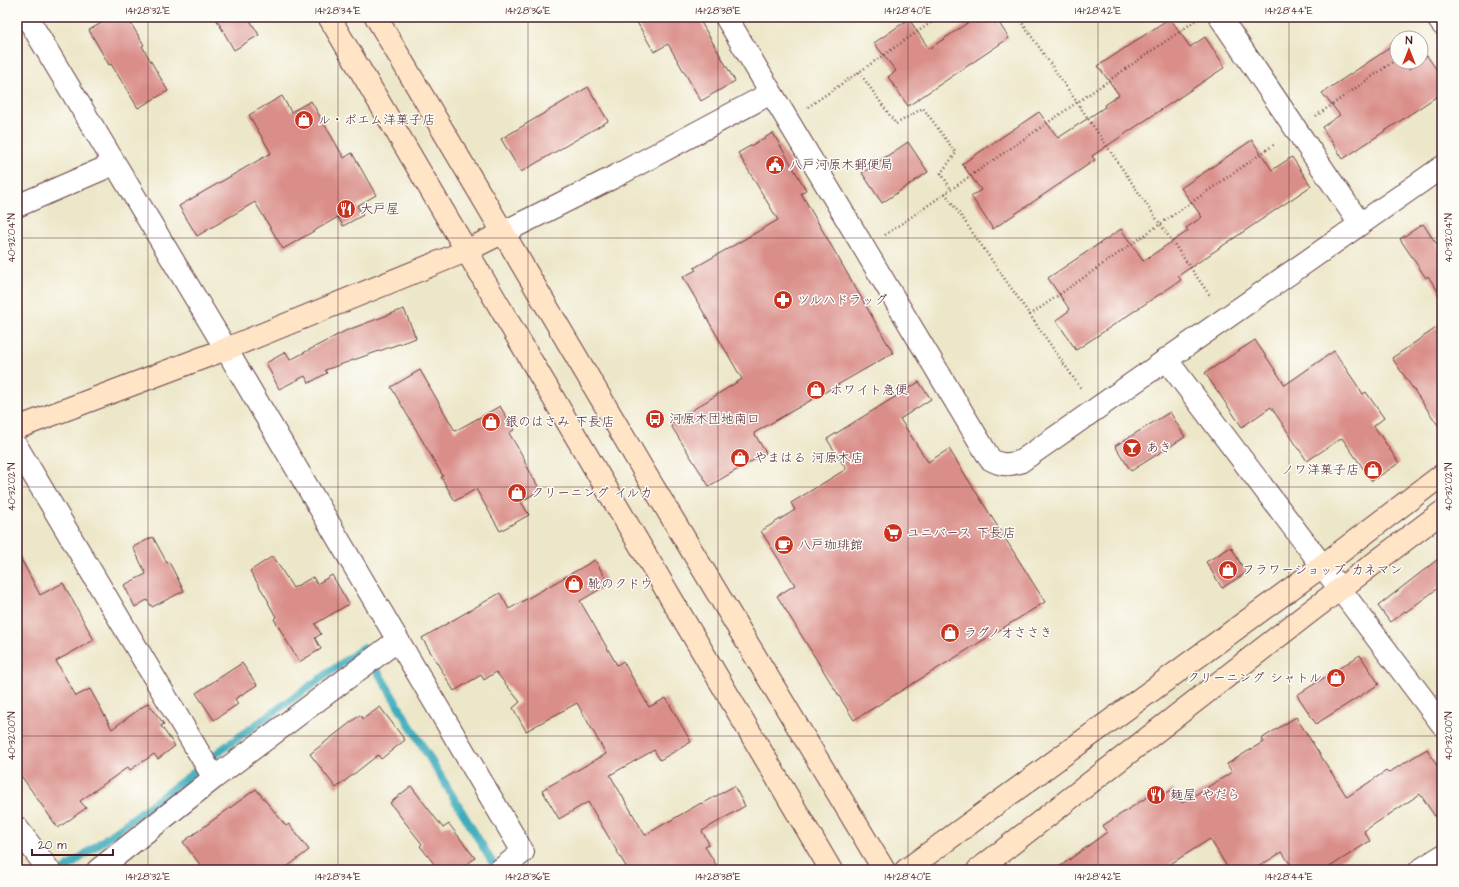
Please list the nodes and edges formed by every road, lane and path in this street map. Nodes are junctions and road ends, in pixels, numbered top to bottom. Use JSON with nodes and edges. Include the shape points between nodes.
{"nodes":[{"id":1,"x":27,"y":17,"type":"edge"},
{"id":2,"x":329,"y":17,"type":"edge"},
{"id":3,"x":376,"y":17,"type":"edge"},
{"id":4,"x":726,"y":17,"type":"edge"},
{"id":5,"x":939,"y":17,"type":"edge"},
{"id":6,"x":1018,"y":17,"type":"edge"},
{"id":7,"x":1200,"y":17,"type":"edge"},
{"id":8,"x":1220,"y":17,"type":"edge"},
{"id":9,"x":1437,"y":17,"type":"edge"},
{"id":10,"x":1442,"y":24,"type":"edge"},
{"id":11,"x":1389,"y":65,"type":"edge"},
{"id":12,"x":859,"y":72,"type":"junction"},
{"id":13,"x":771,"y":93,"type":"junction"},
{"id":14,"x":1078,"y":102,"type":"junction"},
{"id":15,"x":788,"y":121,"type":"junction"},
{"id":16,"x":1297,"y":129,"type":"junction"},
{"id":17,"x":114,"y":164,"type":"junction"},
{"id":18,"x":1442,"y":167,"type":"edge"},
{"id":19,"x":951,"y":189,"type":"junction"},
{"id":20,"x":945,"y":193,"type":"junction"},
{"id":21,"x":17,"y":206,"type":"edge"},
{"id":22,"x":1360,"y":224,"type":"junction"},
{"id":23,"x":1160,"y":225,"type":"junction"},
{"id":24,"x":502,"y":233,"type":"junction"},
{"id":25,"x":884,"y":235,"type":"dead end"},
{"id":26,"x":466,"y":251,"type":"junction"},
{"id":27,"x":1212,"y":298,"type":"dead end"},
{"id":28,"x":1030,"y":315,"type":"junction"},
{"id":29,"x":226,"y":349,"type":"junction"},
{"id":30,"x":1166,"y":359,"type":"junction"},
{"id":31,"x":1086,"y":395,"type":"dead end"},
{"id":32,"x":17,"y":428,"type":"edge"},
{"id":33,"x":17,"y":447,"type":"edge"},
{"id":34,"x":1442,"y":475,"type":"edge"},
{"id":35,"x":1442,"y":512,"type":"edge"},
{"id":36,"x":1322,"y":566,"type":"junction"},
{"id":37,"x":1340,"y":590,"type":"junction"},
{"id":38,"x":398,"y":640,"type":"junction"},
{"id":39,"x":1442,"y":724,"type":"edge"},
{"id":40,"x":214,"y":778,"type":"junction"},
{"id":41,"x":17,"y":828,"type":"edge"},
{"id":42,"x":1442,"y":856,"type":"edge"},
{"id":43,"x":49,"y":870,"type":"edge"},
{"id":44,"x":98,"y":870,"type":"edge"},
{"id":45,"x":500,"y":870,"type":"edge"},
{"id":46,"x":831,"y":870,"type":"edge"},
{"id":47,"x":884,"y":870,"type":"edge"},
{"id":48,"x":906,"y":870,"type":"edge"},
{"id":49,"x":978,"y":870,"type":"edge"},
{"id":50,"x":1420,"y":870,"type":"edge"}],
"edges":[{"from":1,"to":17,"type":"street"},
{"from":2,"to":26,"type":"street"},
{"from":3,"to":24,"type":"street"},
{"from":4,"to":13,"type":"street"},
{"from":5,"to":12,"type":"path"},
{"from":6,"to":14,"type":"path"},
{"from":7,"to":14,"type":"path"},
{"from":8,"to":16,"type":"street"},
{"from":9,"to":10,"type":"street"},
{"from":11,"to":16,"type":"path"},
{"from":12,"to":15,"type":"path"},
{"from":12,"to":19,"type":"path","via":[[896,124],[923,108],[956,153],[941,174]]},
{"from":13,"to":15,"type":"street"},
{"from":13,"to":24,"type":"street","via":[[626,171]]},
{"from":14,"to":19,"type":"path"},
{"from":14,"to":23,"type":"path"},
{"from":15,"to":30,"type":"street","via":[[990,459],[999,464],[1020,462]]},
{"from":16,"to":22,"type":"street"},
{"from":16,"to":23,"type":"path"},
{"from":17,"to":21,"type":"street"},
{"from":17,"to":29,"type":"street"},
{"from":18,"to":22,"type":"street"},
{"from":19,"to":20,"type":"path"},
{"from":20,"to":25,"type":"path"},
{"from":20,"to":28,"type":"path"},
{"from":22,"to":30,"type":"street"},
{"from":23,"to":27,"type":"path"},
{"from":23,"to":28,"type":"path"},
{"from":24,"to":26,"type":"street"},
{"from":24,"to":47,"type":"street"},
{"from":26,"to":29,"type":"street"},
{"from":26,"to":46,"type":"street"},
{"from":28,"to":31,"type":"path"},
{"from":29,"to":32,"type":"street"},
{"from":29,"to":38,"type":"street"},
{"from":30,"to":36,"type":"street"},
{"from":33,"to":40,"type":"street"},
{"from":34,"to":36,"type":"street"},
{"from":35,"to":37,"type":"street"},
{"from":36,"to":37,"type":"street"},
{"from":36,"to":48,"type":"street"},
{"from":37,"to":39,"type":"street"},
{"from":37,"to":49,"type":"street"},
{"from":38,"to":40,"type":"street"},
{"from":38,"to":45,"type":"street","via":[[523,852]]},
{"from":40,"to":44,"type":"street"},
{"from":41,"to":43,"type":"street"},
{"from":42,"to":50,"type":"street"}]}
